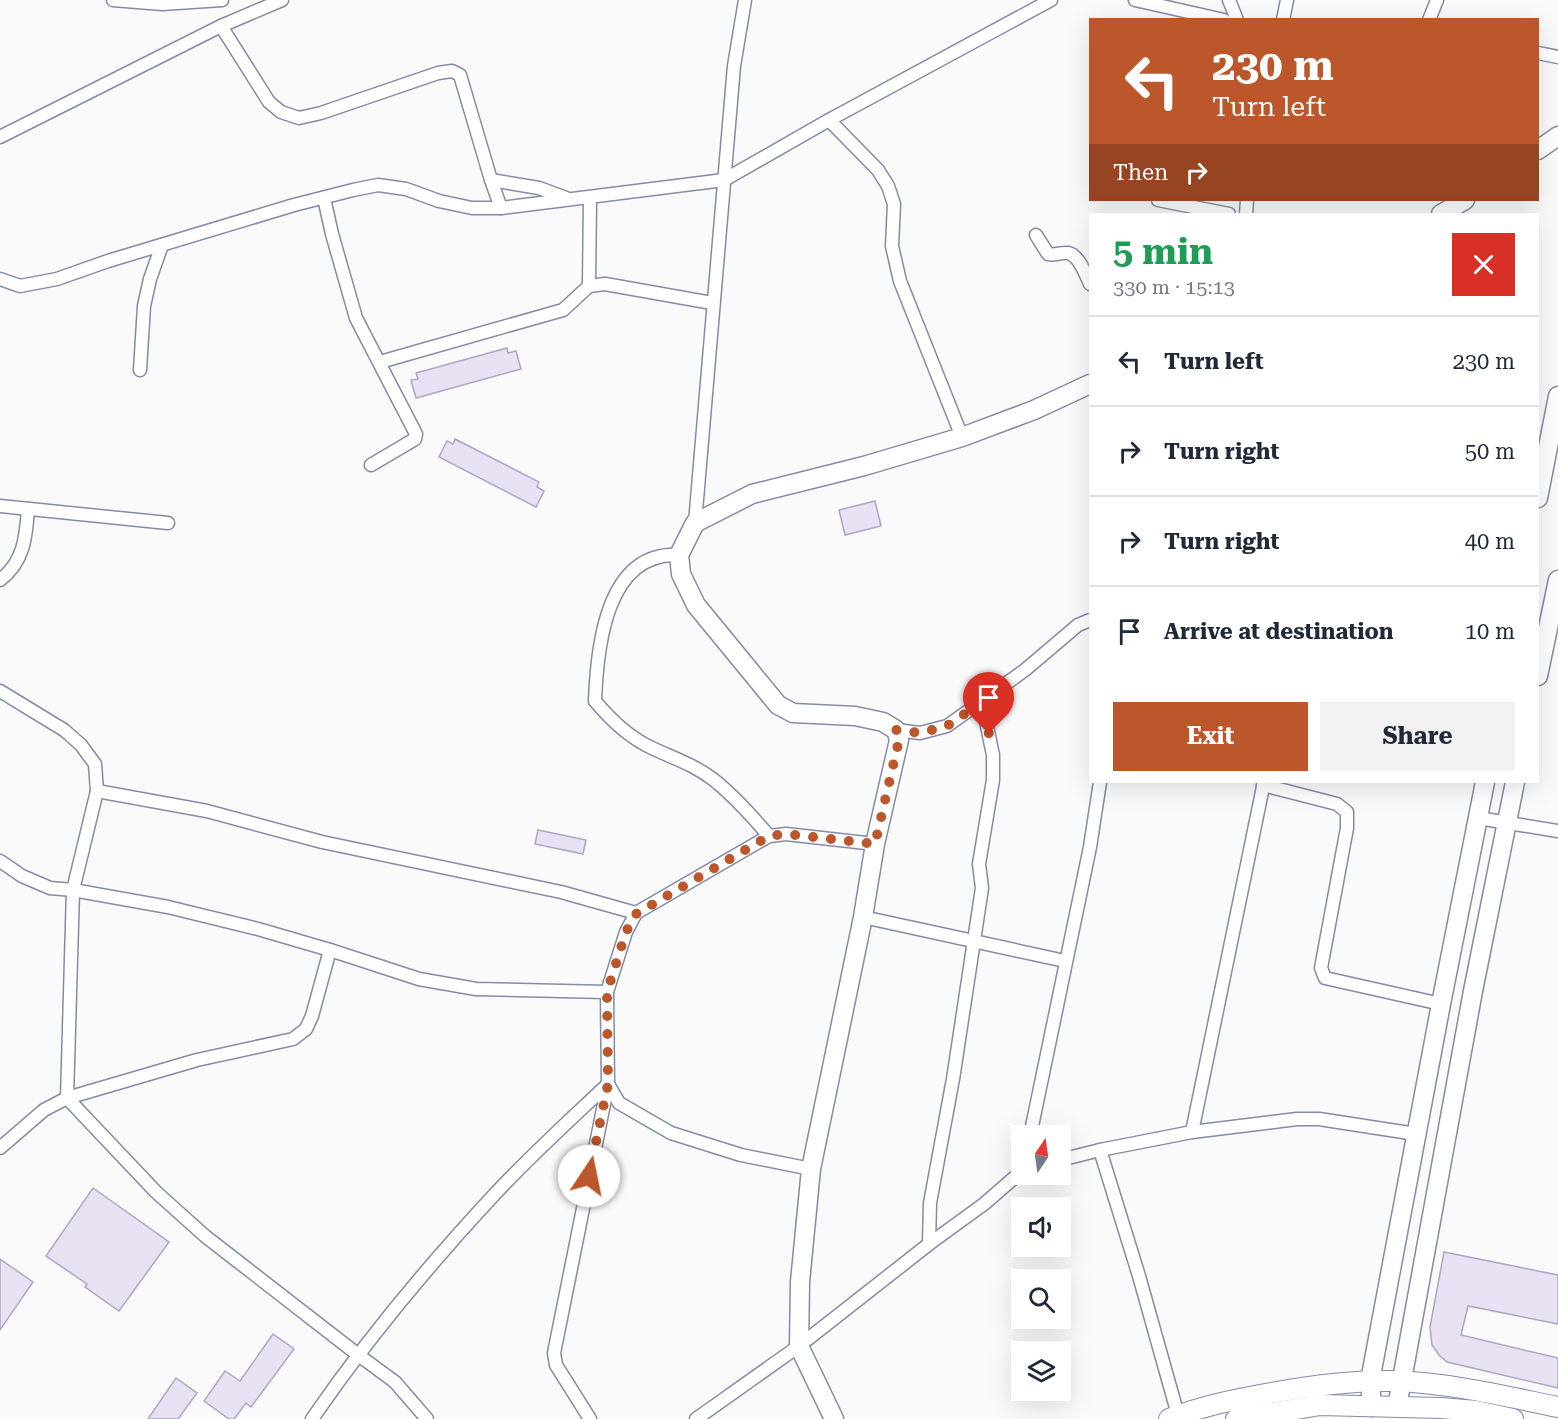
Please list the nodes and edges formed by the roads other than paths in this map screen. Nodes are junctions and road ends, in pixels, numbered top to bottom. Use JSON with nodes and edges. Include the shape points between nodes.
{"nodes":[{"id":1,"x":113,"y":0,"type":"edge"},
{"id":2,"x":222,"y":0,"type":"edge"},
{"id":3,"x":282,"y":0,"type":"edge"},
{"id":4,"x":745,"y":0,"type":"edge"},
{"id":5,"x":1051,"y":0,"type":"edge"},
{"id":6,"x":1135,"y":0,"type":"edge"},
{"id":7,"x":1229,"y":0,"type":"edge"},
{"id":8,"x":1287,"y":0,"type":"edge"},
{"id":9,"x":1437,"y":0,"type":"edge"},
{"id":10,"x":1215,"y":18,"type":"edge"},
{"id":11,"x":1236,"y":18,"type":"edge"},
{"id":12,"x":1283,"y":18,"type":"edge"},
{"id":13,"x":1430,"y":18,"type":"edge"},
{"id":14,"x":221,"y":26,"type":"junction"},
{"id":15,"x":1539,"y":53,"type":"edge"},
{"id":16,"x":1558,"y":57,"type":"edge"},
{"id":17,"x":829,"y":120,"type":"junction"},
{"id":18,"x":0,"y":136,"type":"edge"},
{"id":19,"x":1558,"y":136,"type":"edge"},
{"id":20,"x":1539,"y":149,"type":"edge"},
{"id":21,"x":491,"y":180,"type":"junction"},
{"id":22,"x":724,"y":180,"type":"junction"},
{"id":23,"x":324,"y":198,"type":"junction"},
{"id":24,"x":590,"y":198,"type":"junction"},
{"id":25,"x":567,"y":199,"type":"junction"},
{"id":26,"x":1163,"y":201,"type":"edge"},
{"id":27,"x":1463,"y":201,"type":"edge"},
{"id":28,"x":501,"y":208,"type":"junction"},
{"id":29,"x":1225,"y":213,"type":"edge"},
{"id":30,"x":1443,"y":213,"type":"edge"},
{"id":31,"x":1036,"y":235,"type":"dead end"},
{"id":32,"x":162,"y":245,"type":"junction"},
{"id":33,"x":0,"y":279,"type":"edge"},
{"id":34,"x":1089,"y":282,"type":"edge"},
{"id":35,"x":589,"y":286,"type":"junction"},
{"id":36,"x":712,"y":303,"type":"junction"},
{"id":37,"x":380,"y":362,"type":"junction"},
{"id":38,"x":140,"y":370,"type":"dead end"},
{"id":39,"x":1089,"y":384,"type":"edge"},
{"id":40,"x":1558,"y":396,"type":"edge"},
{"id":41,"x":962,"y":437,"type":"junction"},
{"id":42,"x":1543,"y":442,"type":"edge"},
{"id":43,"x":371,"y":465,"type":"dead end"},
{"id":44,"x":1539,"y":487,"type":"edge"},
{"id":45,"x":0,"y":506,"type":"edge"},
{"id":46,"x":28,"y":509,"type":"junction"},
{"id":47,"x":168,"y":523,"type":"dead end"},
{"id":48,"x":695,"y":523,"type":"junction"},
{"id":49,"x":679,"y":555,"type":"junction"},
{"id":50,"x":0,"y":580,"type":"edge"},
{"id":51,"x":1558,"y":580,"type":"edge"},
{"id":52,"x":1089,"y":620,"type":"edge"},
{"id":53,"x":1539,"y":671,"type":"edge"},
{"id":54,"x":0,"y":691,"type":"edge"},
{"id":55,"x":982,"y":702,"type":"junction"},
{"id":56,"x":896,"y":730,"type":"junction"},
{"id":57,"x":1100,"y":783,"type":"edge"},
{"id":58,"x":1264,"y":783,"type":"edge"},
{"id":59,"x":1485,"y":783,"type":"edge"},
{"id":60,"x":1515,"y":783,"type":"edge"},
{"id":61,"x":97,"y":791,"type":"junction"},
{"id":62,"x":1478,"y":818,"type":"junction"},
{"id":63,"x":1506,"y":822,"type":"junction"},
{"id":64,"x":1558,"y":831,"type":"edge"},
{"id":65,"x":769,"y":836,"type":"junction"},
{"id":66,"x":875,"y":844,"type":"junction"},
{"id":67,"x":0,"y":861,"type":"edge"},
{"id":68,"x":73,"y":890,"type":"junction"},
{"id":69,"x":636,"y":914,"type":"junction"},
{"id":70,"x":863,"y":917,"type":"junction"},
{"id":71,"x":973,"y":942,"type":"junction"},
{"id":72,"x":330,"y":950,"type":"junction"},
{"id":73,"x":1065,"y":961,"type":"junction"},
{"id":74,"x":607,"y":992,"type":"junction"},
{"id":75,"x":1441,"y":1004,"type":"junction"},
{"id":76,"x":608,"y":1084,"type":"junction"},
{"id":77,"x":67,"y":1098,"type":"junction"},
{"id":78,"x":1032,"y":1125,"type":"edge"},
{"id":79,"x":1192,"y":1132,"type":"junction"},
{"id":80,"x":1416,"y":1134,"type":"junction"},
{"id":81,"x":0,"y":1148,"type":"edge"},
{"id":82,"x":1100,"y":1150,"type":"junction"},
{"id":83,"x":1071,"y":1157,"type":"edge"},
{"id":84,"x":811,"y":1169,"type":"junction"},
{"id":85,"x":1011,"y":1181,"type":"edge"},
{"id":86,"x":929,"y":1244,"type":"junction"},
{"id":87,"x":799,"y":1346,"type":"junction"},
{"id":88,"x":357,"y":1354,"type":"junction"},
{"id":89,"x":1370,"y":1382,"type":"junction"},
{"id":90,"x":1401,"y":1382,"type":"junction"},
{"id":91,"x":1558,"y":1407,"type":"edge"},
{"id":92,"x":1371,"y":1413,"type":"edge"},
{"id":93,"x":1396,"y":1413,"type":"edge"},
{"id":94,"x":1173,"y":1417,"type":"edge"},
{"id":95,"x":312,"y":1419,"type":"edge"},
{"id":96,"x":427,"y":1419,"type":"edge"},
{"id":97,"x":590,"y":1419,"type":"edge"},
{"id":98,"x":696,"y":1419,"type":"edge"},
{"id":99,"x":834,"y":1419,"type":"edge"},
{"id":100,"x":1236,"y":1419,"type":"edge"},
{"id":101,"x":1513,"y":1419,"type":"edge"}],
"edges":[{"from":1,"to":2,"type":"street","via":[[162,4]]},
{"from":3,"to":14,"type":"street"},
{"from":4,"to":22,"type":"street","via":[[734,66]]},
{"from":5,"to":17,"type":"street"},
{"from":6,"to":10,"type":"street"},
{"from":7,"to":11,"type":"street"},
{"from":8,"to":12,"type":"street"},
{"from":9,"to":13,"type":"street"},
{"from":14,"to":18,"type":"street"},
{"from":14,"to":21,"type":"street","via":[[268,102],[280,112],[298,118],[438,73],[452,71],[460,75]]},
{"from":15,"to":16,"type":"street"},
{"from":17,"to":22,"type":"street"},
{"from":17,"to":41,"type":"street","via":[[878,170],[888,186],[894,204],[892,246],[900,281]]},
{"from":19,"to":20,"type":"street"},
{"from":21,"to":25,"type":"street","via":[[539,188]]},
{"from":21,"to":28,"type":"street"},
{"from":22,"to":24,"type":"street"},
{"from":22,"to":36,"type":"street"},
{"from":23,"to":28,"type":"street","via":[[378,185],[472,208]]},
{"from":23,"to":32,"type":"street"},
{"from":23,"to":37,"type":"street","via":[[356,318]]},
{"from":24,"to":25,"type":"street"},
{"from":24,"to":35,"type":"street"},
{"from":25,"to":28,"type":"street"},
{"from":26,"to":29,"type":"street"},
{"from":27,"to":30,"type":"street"},
{"from":31,"to":34,"type":"street","via":[[1048,255],[1066,253],[1077,258]]},
{"from":32,"to":33,"type":"street","via":[[57,279],[20,286]]},
{"from":32,"to":38,"type":"street","via":[[144,306]]},
{"from":35,"to":36,"type":"street","via":[[605,284]]},
{"from":35,"to":37,"type":"street","via":[[563,310]]},
{"from":36,"to":48,"type":"street"},
{"from":37,"to":43,"type":"street","via":[[416,434],[415,440]]},
{"from":39,"to":41,"type":"street"},
{"from":40,"to":42,"type":"street"},
{"from":41,"to":48,"type":"street","via":[[752,494]]},
{"from":42,"to":44,"type":"street"},
{"from":45,"to":46,"type":"street"},
{"from":46,"to":47,"type":"street"},
{"from":46,"to":50,"type":"street","via":[[21,556]]},
{"from":48,"to":49,"type":"street"},
{"from":49,"to":56,"type":"street","via":[[681,573],[696,605],[778,705],[794,713],[874,720]]},
{"from":49,"to":65,"type":"street","via":[[663,554],[644,561],[625,577],[612,601],[599,644],[595,701],[610,719],[649,747],[713,779]]},
{"from":51,"to":53,"type":"street"},
{"from":52,"to":55,"type":"street","via":[[1078,625]]},
{"from":54,"to":61,"type":"street","via":[[64,730],[81,745],[94,764]]},
{"from":55,"to":56,"type":"street","via":[[947,726],[920,733]]},
{"from":55,"to":71,"type":"street","via":[[993,754],[993,780],[979,864],[982,888]]},
{"from":56,"to":66,"type":"street","via":[[899,740]]},
{"from":57,"to":73,"type":"street"},
{"from":58,"to":75,"type":"street","via":[[1337,804],[1347,813],[1321,968],[1325,978]]},
{"from":58,"to":79,"type":"street"},
{"from":59,"to":62,"type":"street"},
{"from":60,"to":63,"type":"street"},
{"from":61,"to":68,"type":"street"},
{"from":61,"to":69,"type":"street","via":[[207,811],[322,842],[561,892]]},
{"from":62,"to":63,"type":"street"},
{"from":62,"to":75,"type":"street"},
{"from":63,"to":64,"type":"street"},
{"from":63,"to":90,"type":"street"},
{"from":65,"to":66,"type":"street","via":[[786,834]]},
{"from":65,"to":69,"type":"street"},
{"from":66,"to":70,"type":"street"},
{"from":67,"to":68,"type":"street","via":[[50,888]]},
{"from":68,"to":72,"type":"street","via":[[168,907]]},
{"from":68,"to":77,"type":"street"},
{"from":69,"to":74,"type":"street","via":[[626,932]]},
{"from":70,"to":71,"type":"street"},
{"from":70,"to":84,"type":"street"},
{"from":71,"to":73,"type":"street"},
{"from":71,"to":86,"type":"street","via":[[930,1203]]},
{"from":72,"to":74,"type":"street","via":[[419,979],[476,989]]},
{"from":72,"to":77,"type":"street","via":[[312,1016],[306,1029],[293,1039],[197,1060]]},
{"from":73,"to":78,"type":"street"},
{"from":74,"to":76,"type":"street"},
{"from":75,"to":80,"type":"street"},
{"from":76,"to":84,"type":"street","via":[[619,1103],[671,1133],[741,1155]]},
{"from":76,"to":88,"type":"street","via":[[494,1195]]},
{"from":76,"to":97,"type":"street","via":[[554,1353],[556,1365]]},
{"from":77,"to":81,"type":"street","via":[[44,1110]]},
{"from":77,"to":88,"type":"street","via":[[156,1192],[197,1229]]},
{"from":79,"to":80,"type":"street","via":[[1319,1119]]},
{"from":79,"to":82,"type":"street"},
{"from":80,"to":89,"type":"street"},
{"from":82,"to":83,"type":"street"},
{"from":82,"to":94,"type":"street","via":[[1139,1276]]},
{"from":84,"to":87,"type":"street","via":[[800,1282]]},
{"from":85,"to":86,"type":"street"},
{"from":86,"to":87,"type":"street"},
{"from":87,"to":98,"type":"street"},
{"from":87,"to":99,"type":"street"},
{"from":88,"to":95,"type":"street"},
{"from":88,"to":96,"type":"street","via":[[395,1382]]},
{"from":89,"to":90,"type":"main road"},
{"from":89,"to":92,"type":"street"},
{"from":89,"to":94,"type":"main road","via":[[1321,1384],[1238,1398]]},
{"from":90,"to":91,"type":"main road","via":[[1479,1390]]},
{"from":90,"to":93,"type":"street"},
{"from":92,"to":93,"type":"main road"},
{"from":92,"to":100,"type":"main road","via":[[1320,1405]]},
{"from":93,"to":101,"type":"main road","via":[[1476,1411]]}]}
